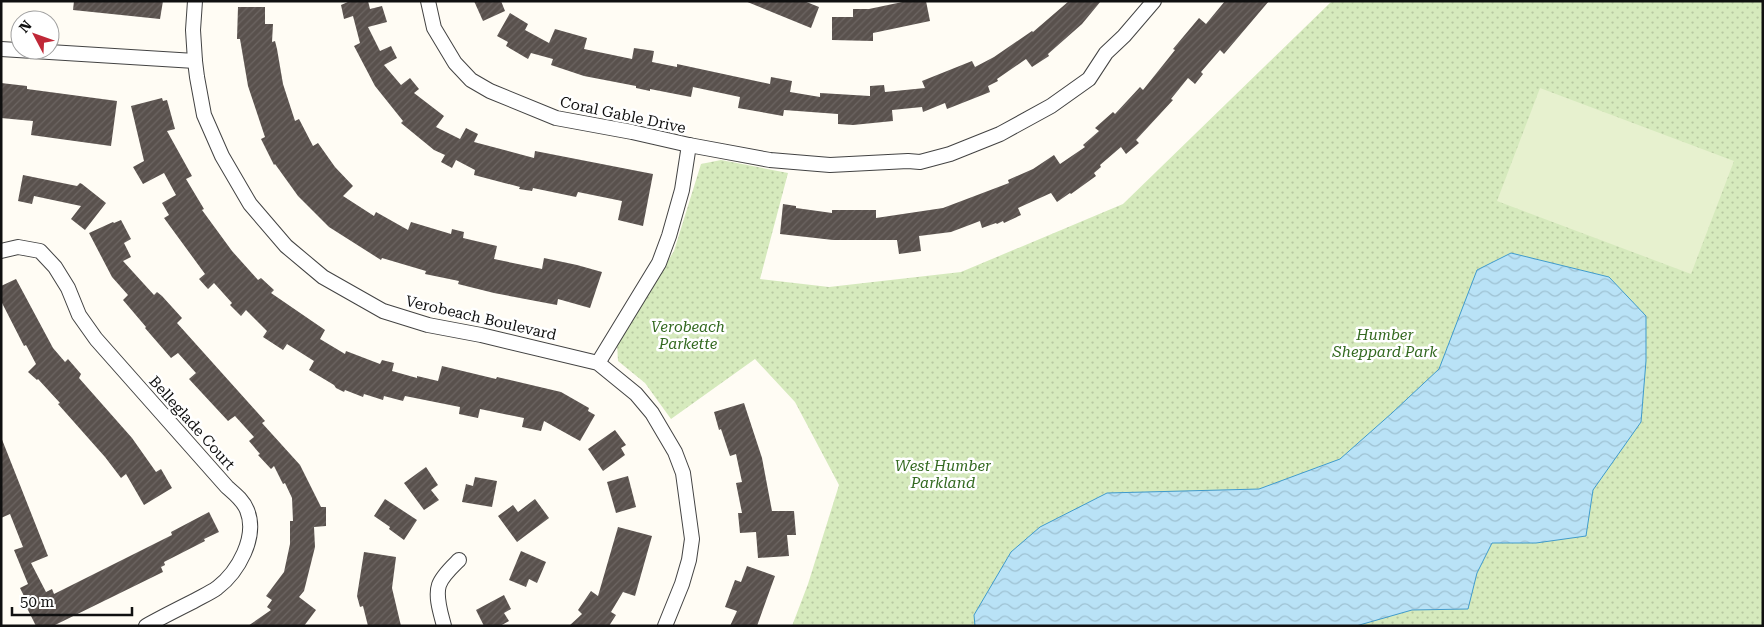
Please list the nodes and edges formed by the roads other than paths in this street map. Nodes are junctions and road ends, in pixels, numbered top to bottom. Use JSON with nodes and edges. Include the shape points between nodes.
{"nodes":[{"id":1,"x":195,"y":1,"type":"edge"},
{"id":2,"x":428,"y":1,"type":"edge"},
{"id":3,"x":1154,"y":1,"type":"edge"},
{"id":4,"x":1,"y":49,"type":"edge"},
{"id":5,"x":195,"y":61,"type":"junction"},
{"id":6,"x":689,"y":145,"type":"junction"},
{"id":7,"x":1,"y":250,"type":"edge"},
{"id":8,"x":598,"y":363,"type":"junction"},
{"id":9,"x":459,"y":560,"type":"dead end"},
{"id":10,"x":146,"y":626,"type":"edge"},
{"id":11,"x":444,"y":626,"type":"edge"},
{"id":12,"x":665,"y":626,"type":"edge"}],
"edges":[{"from":1,"to":5,"type":"street","name":"Verobeach Boulevard"},
{"from":2,"to":6,"type":"street","name":"Coral Gable Drive","via":[[434,28],[455,63],[471,80],[490,91],[556,118]]},
{"from":3,"to":6,"type":"street","via":[[1106,52],[1089,79],[1025,121],[950,154],[920,162],[830,165],[770,160]]},
{"from":4,"to":5,"type":"street"},
{"from":5,"to":8,"type":"street","name":"Verobeach Boulevard","via":[[204,115],[222,156],[250,204],[274,234],[323,277],[383,311],[428,326]]},
{"from":6,"to":8,"type":"street","name":"Coral Gable Drive","via":[[682,190],[659,263]]},
{"from":7,"to":10,"type":"street","name":"Belleglade Court","via":[[18,247],[40,251],[55,267],[79,315],[96,339],[240,498],[247,512],[250,526],[247,544],[240,563],[229,578],[216,590]]},
{"from":8,"to":12,"type":"street","name":"Verobeach Boulevard","via":[[636,394],[652,413],[684,473],[692,539],[690,560]]},
{"from":9,"to":11,"type":"street","via":[[438,586]]}]}
